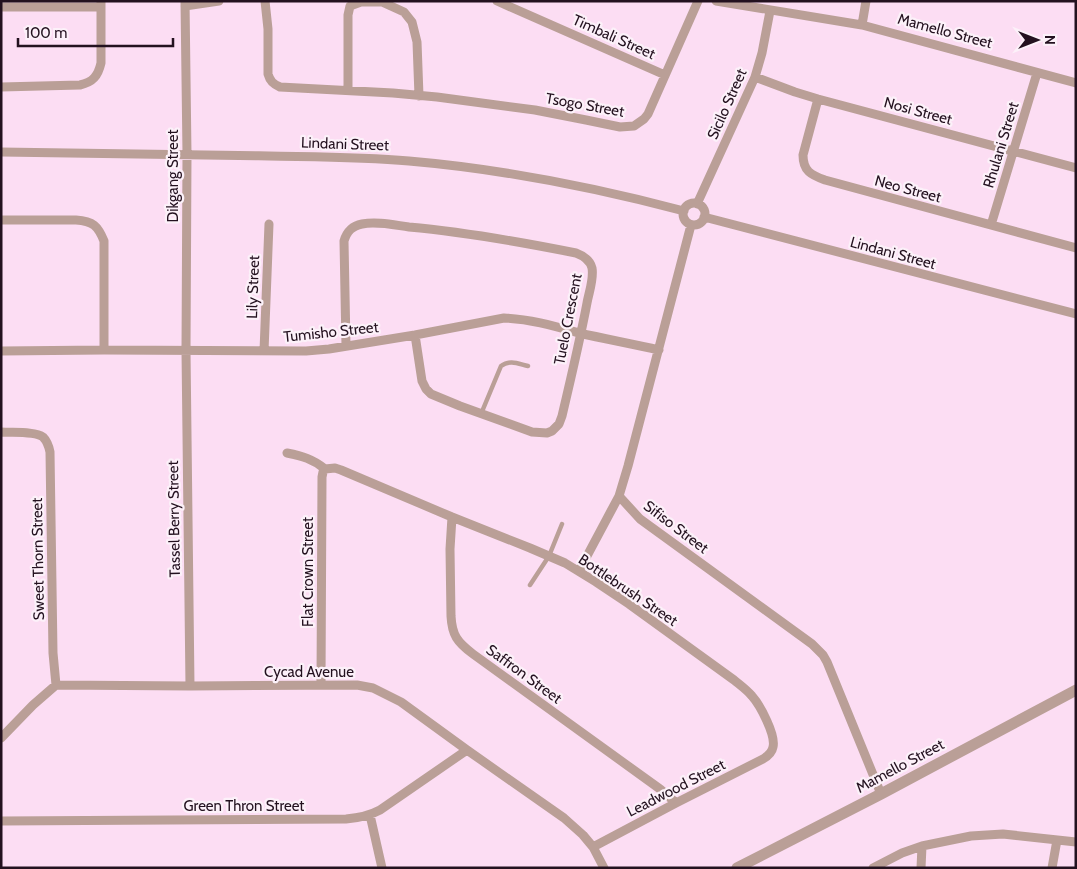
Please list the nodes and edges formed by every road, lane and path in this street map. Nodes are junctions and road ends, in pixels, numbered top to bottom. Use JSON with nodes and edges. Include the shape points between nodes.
{"nodes":[{"id":1,"x":219,"y":1,"type":"edge"},
{"id":2,"x":265,"y":1,"type":"edge"},
{"id":3,"x":497,"y":1,"type":"edge"},
{"id":4,"x":698,"y":1,"type":"edge"},
{"id":5,"x":716,"y":1,"type":"edge"},
{"id":6,"x":866,"y":1,"type":"edge"},
{"id":7,"x":185,"y":3,"type":"edge"},
{"id":8,"x":21,"y":4,"type":"edge"},
{"id":9,"x":101,"y":4,"type":"edge"},
{"id":10,"x":1,"y":7,"type":"edge"},
{"id":11,"x":770,"y":11,"type":"junction"},
{"id":12,"x":862,"y":25,"type":"junction"},
{"id":13,"x":1037,"y":73,"type":"junction"},
{"id":14,"x":665,"y":75,"type":"junction"},
{"id":15,"x":755,"y":77,"type":"junction"},
{"id":16,"x":1076,"y":83,"type":"edge"},
{"id":17,"x":1,"y":87,"type":"edge"},
{"id":18,"x":348,"y":90,"type":"junction"},
{"id":19,"x":420,"y":96,"type":"junction"},
{"id":20,"x":818,"y":99,"type":"junction"},
{"id":21,"x":1013,"y":151,"type":"junction"},
{"id":22,"x":1,"y":152,"type":"edge"},
{"id":23,"x":187,"y":154,"type":"junction"},
{"id":24,"x":1076,"y":168,"type":"edge"},
{"id":25,"x":697,"y":204,"type":"junction"},
{"id":26,"x":684,"y":211,"type":"junction"},
{"id":27,"x":704,"y":217,"type":"junction"},
{"id":28,"x":1,"y":220,"type":"edge"},
{"id":29,"x":269,"y":224,"type":"dead end"},
{"id":30,"x":691,"y":225,"type":"junction"},
{"id":31,"x":990,"y":225,"type":"junction"},
{"id":32,"x":1076,"y":248,"type":"edge"},
{"id":33,"x":1076,"y":314,"type":"edge"},
{"id":34,"x":581,"y":333,"type":"junction"},
{"id":35,"x":415,"y":335,"type":"junction"},
{"id":36,"x":346,"y":346,"type":"junction"},
{"id":37,"x":104,"y":350,"type":"junction"},
{"id":38,"x":658,"y":350,"type":"junction"},
{"id":39,"x":1,"y":351,"type":"edge"},
{"id":40,"x":186,"y":351,"type":"junction"},
{"id":41,"x":264,"y":351,"type":"junction"},
{"id":42,"x":528,"y":366,"type":"dead end"},
{"id":43,"x":481,"y":414,"type":"junction"},
{"id":44,"x":1,"y":432,"type":"edge"},
{"id":45,"x":286,"y":453,"type":"dead end"},
{"id":46,"x":325,"y":469,"type":"junction"},
{"id":47,"x":619,"y":496,"type":"junction"},
{"id":48,"x":452,"y":517,"type":"junction"},
{"id":49,"x":562,"y":524,"type":"dead end"},
{"id":50,"x":549,"y":556,"type":"junction"},
{"id":51,"x":579,"y":572,"type":"junction"},
{"id":52,"x":530,"y":585,"type":"dead end"},
{"id":53,"x":56,"y":685,"type":"junction"},
{"id":54,"x":321,"y":685,"type":"junction"},
{"id":55,"x":190,"y":686,"type":"junction"},
{"id":56,"x":1076,"y":690,"type":"edge"},
{"id":57,"x":1,"y":738,"type":"edge"},
{"id":58,"x":467,"y":750,"type":"junction"},
{"id":59,"x":771,"y":754,"type":"joint"},
{"id":60,"x":881,"y":794,"type":"junction"},
{"id":61,"x":676,"y":803,"type":"junction"},
{"id":62,"x":370,"y":815,"type":"junction"},
{"id":63,"x":1,"y":821,"type":"edge"},
{"id":64,"x":1057,"y":840,"type":"junction"},
{"id":65,"x":1076,"y":842,"type":"edge"},
{"id":66,"x":922,"y":846,"type":"junction"},
{"id":67,"x":593,"y":847,"type":"junction"},
{"id":68,"x":382,"y":868,"type":"edge"},
{"id":69,"x":604,"y":868,"type":"edge"},
{"id":70,"x":737,"y":868,"type":"edge"},
{"id":71,"x":873,"y":868,"type":"edge"},
{"id":72,"x":921,"y":868,"type":"edge"},
{"id":73,"x":1052,"y":868,"type":"edge"}],
"edges":[{"from":1,"to":7,"type":"street"},
{"from":2,"to":18,"type":"street","name":"Tsogo Street","via":[[270,80],[280,87]]},
{"from":3,"to":14,"type":"street","name":"Timbali Street"},
{"from":4,"to":14,"type":"street","name":"Tsogo Street"},
{"from":5,"to":11,"type":"street","name":"Mamello Street"},
{"from":6,"to":12,"type":"street"},
{"from":7,"to":23,"type":"street","name":"Dikgang Street"},
{"from":8,"to":9,"type":"street"},
{"from":8,"to":10,"type":"street"},
{"from":9,"to":17,"type":"street","via":[[101,63],[92,81],[80,85]]},
{"from":11,"to":12,"type":"street","name":"Mamello Street"},
{"from":11,"to":15,"type":"street","name":"Sicilo Street"},
{"from":12,"to":13,"type":"street","name":"Mamello Street"},
{"from":13,"to":16,"type":"street","name":"Mamello Street"},
{"from":13,"to":21,"type":"street","name":"Rhulani Street"},
{"from":14,"to":19,"type":"street","name":"Tsogo Street","via":[[648,114],[627,128],[535,110]]},
{"from":15,"to":20,"type":"street","name":"Nosi Street"},
{"from":15,"to":25,"type":"street","name":"Sicilo Street"},
{"from":18,"to":19,"type":"street","name":"Tsogo Street"},
{"from":18,"to":19,"type":"street","via":[[350,6],[361,2],[382,2],[404,12],[412,22],[417,42]]},
{"from":20,"to":21,"type":"street","name":"Nosi Street"},
{"from":20,"to":31,"type":"street","name":"Neo Street","via":[[803,155],[804,167],[812,176]]},
{"from":21,"to":24,"type":"street","name":"Nosi Street"},
{"from":21,"to":31,"type":"street","name":"Rhulani Street"},
{"from":22,"to":23,"type":"street","name":"Lindani Street"},
{"from":23,"to":26,"type":"street","name":"Lindani Street","via":[[361,158],[444,165],[562,182]]},
{"from":23,"to":40,"type":"street","name":"Dikgang Street"},
{"from":25,"to":26,"type":"street","via":[[689,205]]},
{"from":25,"to":27,"type":"street","via":[[702,207]]},
{"from":26,"to":30,"type":"street","via":[[684,218]]},
{"from":27,"to":30,"type":"street","via":[[700,224]]},
{"from":27,"to":33,"type":"street","name":"Lindani Street"},
{"from":28,"to":37,"type":"street","via":[[84,220],[97,226],[104,241]]},
{"from":29,"to":41,"type":"street","name":"Lily Street"},
{"from":30,"to":38,"type":"street"},
{"from":31,"to":32,"type":"street","name":"Neo Street"},
{"from":34,"to":35,"type":"street","name":"Tumisho Street","via":[[531,320],[504,318]]},
{"from":34,"to":36,"type":"street","name":"Tuelo Crescent","via":[[592,275],[592,268],[584,256],[514,241],[372,223],[350,229],[344,241]]},
{"from":34,"to":38,"type":"street","name":"Tumisho Street"},
{"from":34,"to":43,"type":"street","name":"Tuelo Crescent","via":[[562,416],[552,431],[532,432]]},
{"from":35,"to":36,"type":"street","name":"Tumisho Street"},
{"from":35,"to":43,"type":"street","name":"Tuelo Crescent","via":[[426,388],[440,398]]},
{"from":36,"to":41,"type":"street","name":"Tumisho Street","via":[[306,351]]},
{"from":37,"to":39,"type":"street","name":"Tumisho Street"},
{"from":37,"to":40,"type":"street","name":"Tumisho Street"},
{"from":38,"to":47,"type":"street"},
{"from":40,"to":41,"type":"street","name":"Tumisho Street"},
{"from":40,"to":55,"type":"street","name":"Tassel Berry Street"},
{"from":42,"to":43,"type":"lane","via":[[511,362],[501,366]]},
{"from":44,"to":53,"type":"street","name":"Sweet Thorn Street","via":[[42,436],[50,452]]},
{"from":45,"to":46,"type":"street","via":[[312,459]]},
{"from":46,"to":48,"type":"street","name":"Bottlebrush Street","via":[[335,468]]},
{"from":46,"to":54,"type":"street","name":"Flat Crown Street","via":[[322,477]]},
{"from":47,"to":51,"type":"street"},
{"from":47,"to":60,"type":"street","name":"Sifiso Street","via":[[646,523],[818,650],[827,662]]},
{"from":48,"to":50,"type":"street","name":"Bottlebrush Street"},
{"from":48,"to":61,"type":"street","name":"Saffron Street","via":[[451,616],[458,642]]},
{"from":49,"to":50,"type":"lane"},
{"from":50,"to":51,"type":"street","name":"Bottlebrush Street"},
{"from":50,"to":52,"type":"lane"},
{"from":51,"to":59,"type":"street","name":"Bottlebrush Street","via":[[746,689],[772,732],[774,744]]},
{"from":53,"to":55,"type":"street","name":"Cycad Avenue"},
{"from":53,"to":57,"type":"street"},
{"from":54,"to":55,"type":"street","name":"Cycad Avenue"},
{"from":54,"to":58,"type":"street","name":"Cycad Avenue","via":[[357,685],[382,692]]},
{"from":56,"to":60,"type":"street","name":"Mamello Street"},
{"from":58,"to":62,"type":"street","name":"Green Thron Street"},
{"from":58,"to":67,"type":"street","name":"Cycad Avenue","via":[[564,818]]},
{"from":59,"to":61,"type":"street","name":"Leadwood Street"},
{"from":60,"to":70,"type":"street","name":"Mamello Street"},
{"from":61,"to":67,"type":"street","name":"Leadwood Street"},
{"from":62,"to":63,"type":"street","name":"Green Thron Street","via":[[346,819]]},
{"from":62,"to":68,"type":"street"},
{"from":64,"to":65,"type":"street"},
{"from":64,"to":66,"type":"street","via":[[1002,834],[970,836]]},
{"from":64,"to":73,"type":"street"},
{"from":66,"to":71,"type":"street"},
{"from":66,"to":72,"type":"street"},
{"from":67,"to":69,"type":"street","name":"Cycad Avenue"}]}
